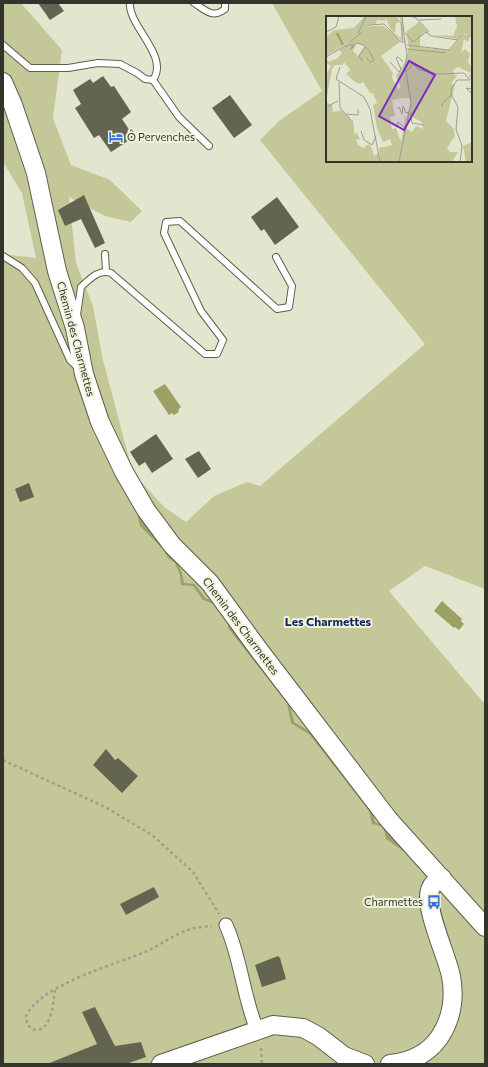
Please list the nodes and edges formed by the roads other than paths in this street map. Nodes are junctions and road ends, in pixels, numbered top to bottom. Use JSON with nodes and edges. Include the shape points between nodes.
{"nodes":[{"id":1,"x":130,"y":3,"type":"edge"},
{"id":2,"x":194,"y":3,"type":"edge"},
{"id":3,"x":225,"y":3,"type":"edge"},
{"id":4,"x":3,"y":44,"type":"edge"},
{"id":5,"x":153,"y":80,"type":"junction"},
{"id":6,"x":3,"y":82,"type":"edge"},
{"id":7,"x":209,"y":146,"type":"dead end"},
{"id":8,"x":105,"y":254,"type":"dead end"},
{"id":9,"x":3,"y":256,"type":"edge"},
{"id":10,"x":276,"y":257,"type":"dead end"},
{"id":11,"x":106,"y":271,"type":"junction"},
{"id":12,"x":75,"y":328,"type":"junction"},
{"id":13,"x":84,"y":374,"type":"junction"},
{"id":14,"x":437,"y":881,"type":"junction"},
{"id":15,"x":226,"y":925,"type":"road end"},
{"id":16,"x":485,"y":927,"type":"edge"},
{"id":17,"x":257,"y":1030,"type":"junction"},
{"id":18,"x":161,"y":1064,"type":"edge"},
{"id":19,"x":365,"y":1064,"type":"edge"},
{"id":20,"x":390,"y":1064,"type":"edge"}],
"edges":[{"from":1,"to":5,"type":"lane","via":[[157,62],[158,71]]},
{"from":2,"to":3,"type":"lane","via":[[213,15],[220,14],[225,9]]},
{"from":4,"to":5,"type":"lane","via":[[30,68],[120,64],[145,79]]},
{"from":5,"to":7,"type":"lane","via":[[179,117]]},
{"from":6,"to":12,"type":"street","name":"Chemin des Charmettes","via":[[36,174],[57,271]]},
{"from":8,"to":11,"type":"lane"},
{"from":9,"to":13,"type":"lane","via":[[22,268],[35,283],[70,360]]},
{"from":10,"to":11,"type":"lane","via":[[292,286],[289,307],[277,309],[180,221],[166,222],[164,233],[201,311],[223,340],[217,354],[205,354]]},
{"from":11,"to":12,"type":"lane","via":[[96,273],[81,287]]},
{"from":12,"to":13,"type":"street","name":"Chemin des Charmettes"},
{"from":13,"to":14,"type":"street","name":"Chemin des Charmettes","via":[[100,422],[146,510],[172,545],[210,583]]},
{"from":14,"to":16,"type":"street","name":"Chemin des Charmettes"},
{"from":14,"to":20,"type":"street","via":[[429,892],[430,908],[451,976],[453,998],[450,1017],[436,1043],[426,1052],[414,1059]]},
{"from":15,"to":17,"type":"street"},
{"from":17,"to":18,"type":"street"},
{"from":17,"to":19,"type":"street","via":[[274,1024],[302,1028],[318,1036],[344,1056]]}]}
